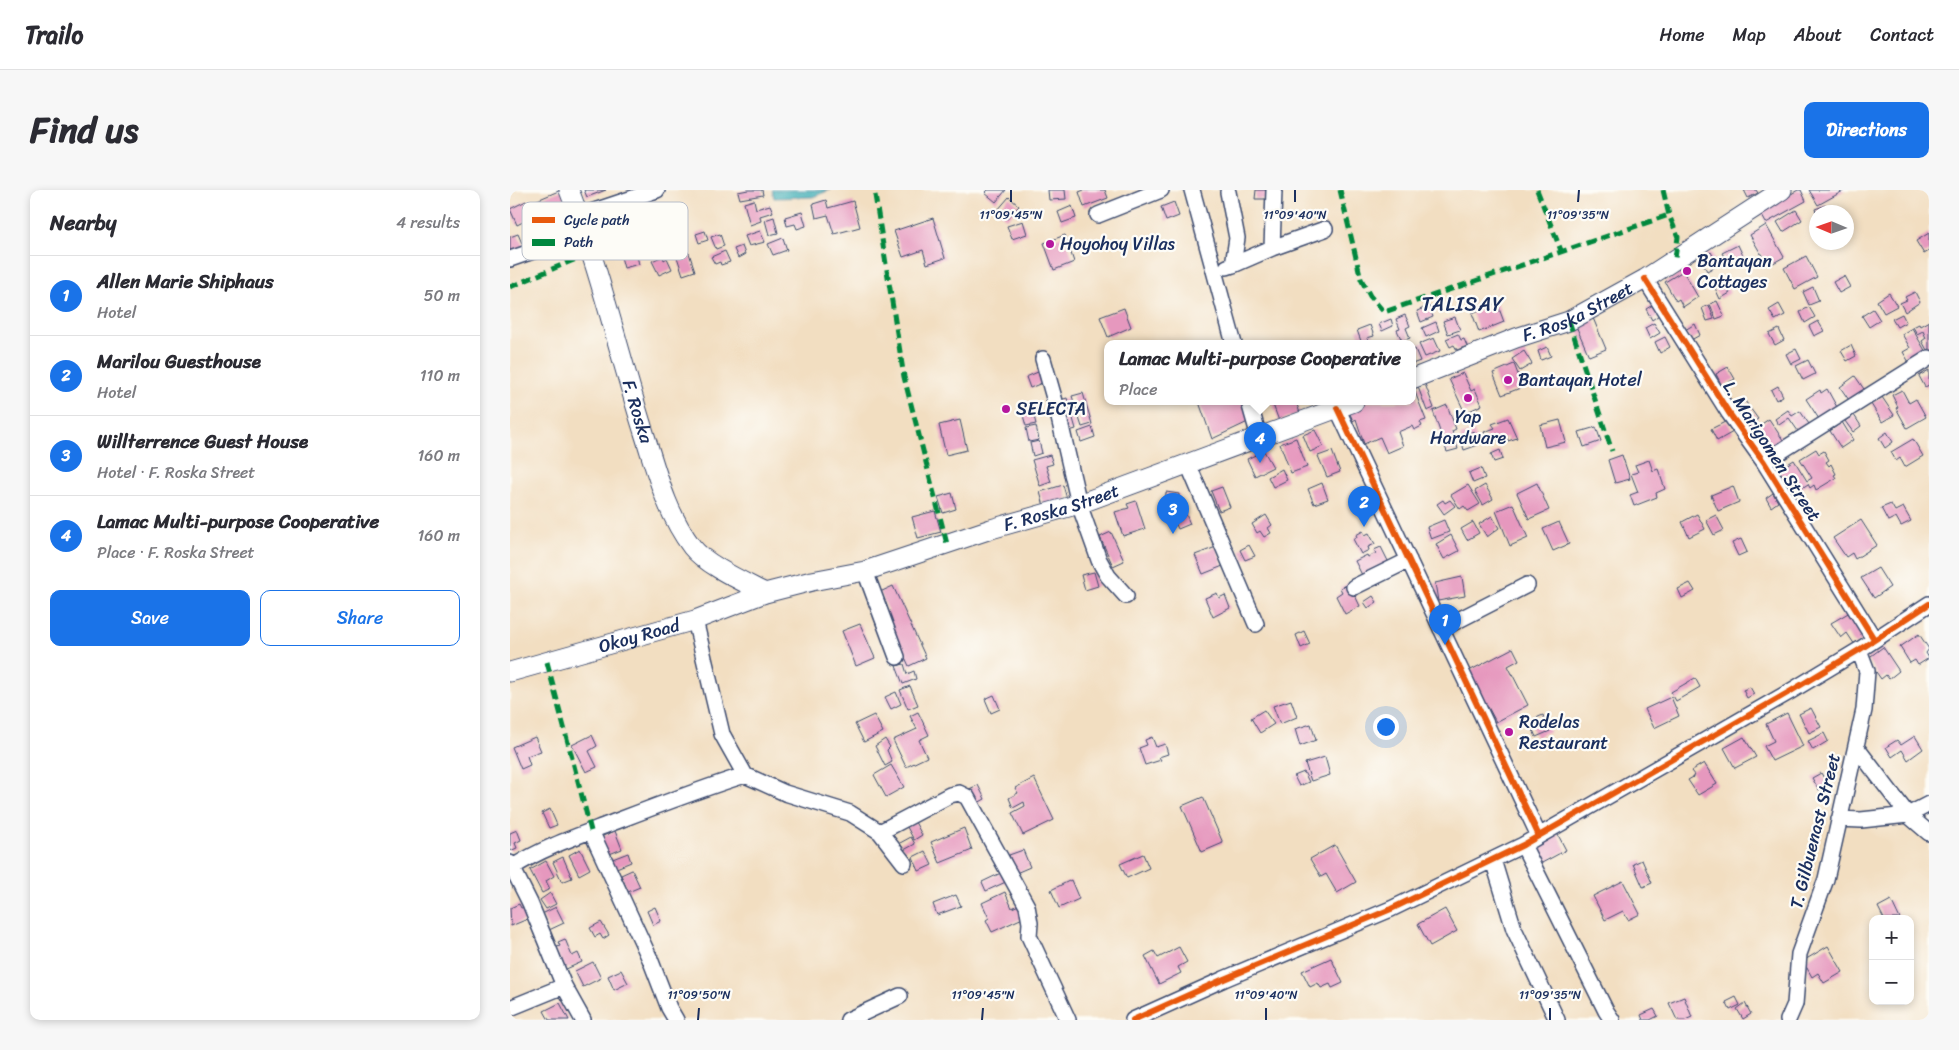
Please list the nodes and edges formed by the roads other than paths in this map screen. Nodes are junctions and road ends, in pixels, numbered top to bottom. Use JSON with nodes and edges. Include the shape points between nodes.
{"nodes":[{"id":1,"x":569,"y":190,"type":"edge"},
{"id":2,"x":657,"y":190,"type":"edge"},
{"id":3,"x":1161,"y":190,"type":"edge"},
{"id":4,"x":1192,"y":190,"type":"edge"},
{"id":5,"x":1274,"y":190,"type":"edge"},
{"id":6,"x":1782,"y":190,"type":"edge"},
{"id":7,"x":1228,"y":192,"type":"dead end"},
{"id":8,"x":574,"y":202,"type":"edge"},
{"id":9,"x":631,"y":202,"type":"edge"},
{"id":10,"x":1098,"y":215,"type":"dead end"},
{"id":11,"x":1325,"y":230,"type":"dead end"},
{"id":12,"x":1272,"y":248,"type":"junction"},
{"id":13,"x":522,"y":253,"type":"edge"},
{"id":14,"x":510,"y":259,"type":"edge"},
{"id":15,"x":592,"y":260,"type":"edge"},
{"id":16,"x":1233,"y":265,"type":"junction"},
{"id":17,"x":1214,"y":273,"type":"junction"},
{"id":18,"x":1646,"y":279,"type":"junction"},
{"id":19,"x":1233,"y":340,"type":"edge"},
{"id":20,"x":1929,"y":358,"type":"edge"},
{"id":21,"x":1043,"y":359,"type":"dead end"},
{"id":22,"x":1416,"y":377,"type":"edge"},
{"id":23,"x":1250,"y":405,"type":"edge"},
{"id":24,"x":1345,"y":405,"type":"edge"},
{"id":25,"x":1259,"y":437,"type":"junction"},
{"id":26,"x":1764,"y":462,"type":"junction"},
{"id":27,"x":1188,"y":464,"type":"junction"},
{"id":28,"x":1079,"y":504,"type":"junction"},
{"id":29,"x":1409,"y":560,"type":"junction"},
{"id":30,"x":865,"y":571,"type":"junction"},
{"id":31,"x":1528,"y":585,"type":"dead end"},
{"id":32,"x":1354,"y":587,"type":"dead end"},
{"id":33,"x":765,"y":594,"type":"junction"},
{"id":34,"x":1126,"y":596,"type":"dead end"},
{"id":35,"x":1929,"y":604,"type":"edge"},
{"id":36,"x":695,"y":620,"type":"junction"},
{"id":37,"x":1256,"y":624,"type":"dead end"},
{"id":38,"x":1441,"y":629,"type":"junction"},
{"id":39,"x":1874,"y":639,"type":"junction"},
{"id":40,"x":1859,"y":650,"type":"junction"},
{"id":41,"x":897,"y":657,"type":"dead end"},
{"id":42,"x":511,"y":674,"type":"edge"},
{"id":43,"x":1856,"y":747,"type":"junction"},
{"id":44,"x":745,"y":775,"type":"junction"},
{"id":45,"x":1929,"y":804,"type":"edge"},
{"id":46,"x":1908,"y":815,"type":"junction"},
{"id":47,"x":1839,"y":819,"type":"junction"},
{"id":48,"x":591,"y":831,"type":"junction"},
{"id":49,"x":880,"y":832,"type":"junction"},
{"id":50,"x":1929,"y":833,"type":"edge"},
{"id":51,"x":1539,"y":836,"type":"junction"},
{"id":52,"x":1523,"y":844,"type":"junction"},
{"id":53,"x":1493,"y":860,"type":"junction"},
{"id":54,"x":904,"y":863,"type":"dead end"},
{"id":55,"x":511,"y":865,"type":"edge"},
{"id":56,"x":564,"y":986,"type":"junction"},
{"id":57,"x":900,"y":996,"type":"dead end"},
{"id":58,"x":510,"y":1008,"type":"edge"},
{"id":59,"x":584,"y":1020,"type":"edge"},
{"id":60,"x":676,"y":1020,"type":"edge"},
{"id":61,"x":848,"y":1020,"type":"edge"},
{"id":62,"x":1068,"y":1020,"type":"edge"},
{"id":63,"x":1133,"y":1020,"type":"edge"},
{"id":64,"x":1557,"y":1020,"type":"edge"},
{"id":65,"x":1612,"y":1020,"type":"edge"},
{"id":66,"x":1788,"y":1020,"type":"edge"}],
"edges":[{"from":1,"to":8,"type":"main road","name":"F. Roska"},
{"from":2,"to":9,"type":"street"},
{"from":3,"to":10,"type":"street"},
{"from":4,"to":17,"type":"street"},
{"from":5,"to":12,"type":"street"},
{"from":6,"to":18,"type":"main road","name":"F. Roska Street"},
{"from":7,"to":16,"type":"street","via":[[1237,238]]},
{"from":11,"to":12,"type":"street"},
{"from":12,"to":16,"type":"street"},
{"from":13,"to":14,"type":"street"},
{"from":15,"to":33,"type":"main road","name":"F. Roska","via":[[668,507],[693,548],[719,569]]},
{"from":16,"to":17,"type":"street"},
{"from":17,"to":19,"type":"street"},
{"from":18,"to":22,"type":"main road","name":"F. Roska Street","via":[[1569,321]]},
{"from":18,"to":26,"type":"street","name":"L. Marigomen Street","via":[[1729,414]]},
{"from":20,"to":26,"type":"street"},
{"from":21,"to":28,"type":"street"},
{"from":23,"to":25,"type":"street"},
{"from":24,"to":25,"type":"main road","name":"F. Roska Street"},
{"from":24,"to":29,"type":"street"},
{"from":25,"to":27,"type":"main road","name":"F. Roska Street"},
{"from":26,"to":39,"type":"street","name":"L. Marigomen Street"},
{"from":27,"to":28,"type":"main road","name":"F. Roska Street"},
{"from":27,"to":37,"type":"street"},
{"from":28,"to":30,"type":"main road","name":"F. Roska Street"},
{"from":28,"to":34,"type":"street","via":[[1099,560]]},
{"from":29,"to":32,"type":"street"},
{"from":29,"to":38,"type":"street"},
{"from":30,"to":33,"type":"main road","name":"F. Roska Street"},
{"from":30,"to":41,"type":"street"},
{"from":31,"to":38,"type":"street"},
{"from":33,"to":36,"type":"main road","name":"Okoy Road"},
{"from":35,"to":39,"type":"street"},
{"from":36,"to":42,"type":"main road","name":"Okoy Road"},
{"from":36,"to":44,"type":"street","via":[[722,734]]},
{"from":38,"to":51,"type":"street"},
{"from":39,"to":40,"type":"street"},
{"from":40,"to":43,"type":"street","name":"T. Gilbuenast Street","via":[[1867,671],[1864,710]]},
{"from":40,"to":51,"type":"street"},
{"from":43,"to":46,"type":"street"},
{"from":43,"to":47,"type":"street","name":"T. Gilbuenast Street"},
{"from":44,"to":48,"type":"street"},
{"from":44,"to":49,"type":"street","via":[[785,793],[850,812]]},
{"from":45,"to":46,"type":"street"},
{"from":46,"to":47,"type":"street"},
{"from":46,"to":50,"type":"street"},
{"from":47,"to":66,"type":"street","name":"T. Gilbuenast Street","via":[[1826,879],[1800,954],[1795,1004]]},
{"from":48,"to":55,"type":"street"},
{"from":48,"to":60,"type":"street"},
{"from":49,"to":54,"type":"street"},
{"from":49,"to":62,"type":"street","via":[[950,795],[959,793],[967,797],[1028,906],[1029,936]]},
{"from":51,"to":52,"type":"street"},
{"from":52,"to":53,"type":"street"},
{"from":52,"to":65,"type":"street"},
{"from":53,"to":63,"type":"street","via":[[1391,909]]},
{"from":53,"to":64,"type":"street","via":[[1514,929]]},
{"from":55,"to":56,"type":"street"},
{"from":56,"to":58,"type":"street"},
{"from":56,"to":59,"type":"street"},
{"from":57,"to":61,"type":"street"}]}
